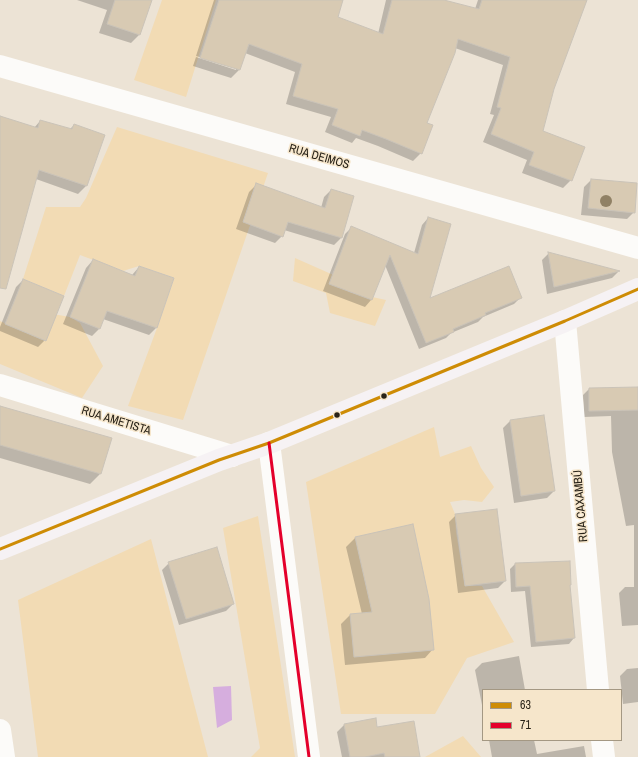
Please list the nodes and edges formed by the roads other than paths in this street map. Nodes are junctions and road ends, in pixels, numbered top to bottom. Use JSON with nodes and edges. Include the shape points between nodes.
{"nodes":[{"id":1,"x":0,"y":66,"type":"edge"},
{"id":2,"x":638,"y":248,"type":"edge"},
{"id":3,"x":638,"y":289,"type":"edge"},
{"id":4,"x":565,"y":321,"type":"junction"},
{"id":5,"x":0,"y":385,"type":"edge"},
{"id":6,"x":269,"y":443,"type":"junction"},
{"id":7,"x":232,"y":456,"type":"junction"},
{"id":8,"x":0,"y":549,"type":"edge"},
{"id":9,"x":598,"y":689,"type":"edge"},
{"id":10,"x":0,"y":730,"type":"edge"},
{"id":11,"x":602,"y":741,"type":"edge"},
{"id":12,"x":4,"y":757,"type":"edge"},
{"id":13,"x":309,"y":757,"type":"edge"},
{"id":14,"x":604,"y":757,"type":"edge"}],
"edges":[{"from":1,"to":2,"type":"street","name":"RUA DEIMOS"},
{"from":3,"to":4,"type":"main road"},
{"from":4,"to":6,"type":"main road"},
{"from":4,"to":9,"type":"street","name":"RUA CAXAMBÚ"},
{"from":5,"to":7,"type":"street","name":"RUA AMETISTA"},
{"from":6,"to":7,"type":"main road"},
{"from":6,"to":13,"type":"street"},
{"from":7,"to":8,"type":"main road"},
{"from":10,"to":12,"type":"street"},
{"from":11,"to":14,"type":"street"}]}
